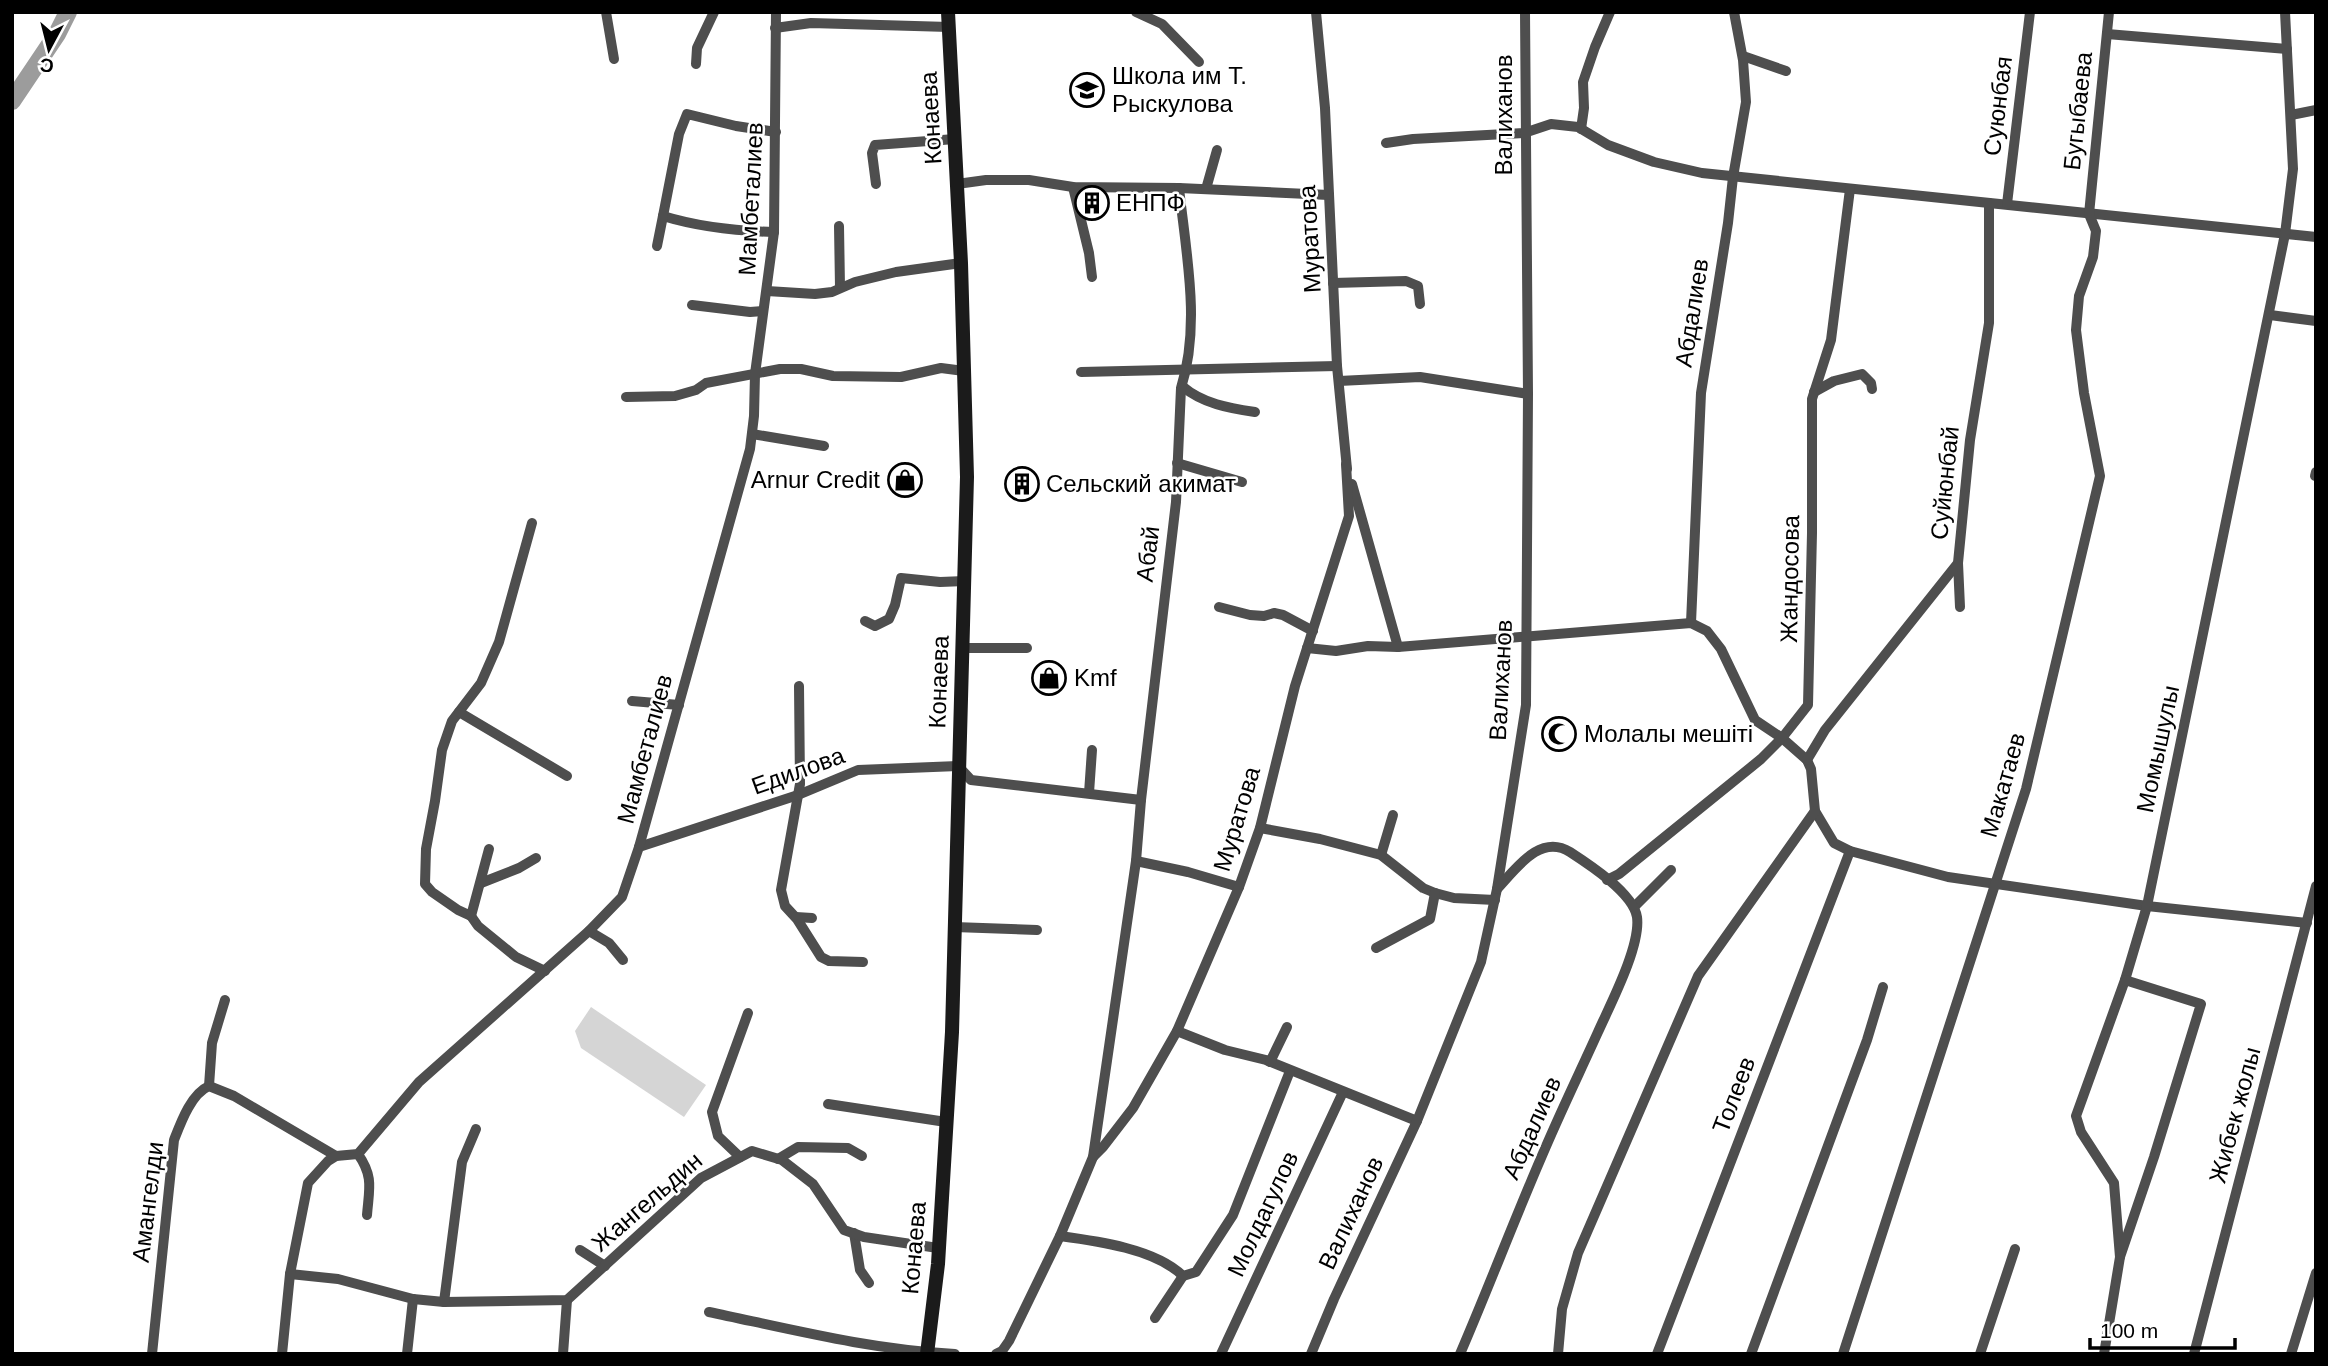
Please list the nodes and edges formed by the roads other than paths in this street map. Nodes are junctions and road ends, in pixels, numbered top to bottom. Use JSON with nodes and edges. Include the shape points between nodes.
{"nodes":[{"id":1,"x":606,"y":12,"type":"edge"},
{"id":2,"x":714,"y":12,"type":"edge"},
{"id":3,"x":1136,"y":12,"type":"edge"},
{"id":4,"x":1316,"y":12,"type":"edge"},
{"id":5,"x":1525,"y":12,"type":"edge"},
{"id":6,"x":1610,"y":12,"type":"edge"},
{"id":7,"x":1734,"y":12,"type":"edge"},
{"id":8,"x":2030,"y":12,"type":"edge"},
{"id":9,"x":2109,"y":12,"type":"edge"},
{"id":10,"x":2285,"y":12,"type":"edge"},
{"id":11,"x":776,"y":13,"type":"edge"},
{"id":12,"x":949,"y":20,"type":"edge"},
{"id":13,"x":775,"y":28,"type":"junction"},
{"id":14,"x":2106,"y":34,"type":"junction"},
{"id":15,"x":2287,"y":49,"type":"junction"},
{"id":16,"x":1743,"y":57,"type":"junction"},
{"id":17,"x":614,"y":59,"type":"dead end"},
{"id":18,"x":1199,"y":62,"type":"dead end"},
{"id":19,"x":696,"y":64,"type":"dead end"},
{"id":20,"x":1786,"y":71,"type":"dead end"},
{"id":21,"x":2316,"y":110,"type":"edge"},
{"id":22,"x":2291,"y":115,"type":"junction"},
{"id":23,"x":1581,"y":129,"type":"junction"},
{"id":24,"x":776,"y":132,"type":"junction"},
{"id":25,"x":1524,"y":133,"type":"junction"},
{"id":26,"x":955,"y":139,"type":"junction"},
{"id":27,"x":1386,"y":144,"type":"dead end"},
{"id":28,"x":1217,"y":149,"type":"dead end"},
{"id":29,"x":1732,"y":177,"type":"junction"},
{"id":30,"x":876,"y":184,"type":"dead end"},
{"id":31,"x":957,"y":184,"type":"junction"},
{"id":32,"x":1073,"y":187,"type":"junction"},
{"id":33,"x":1179,"y":188,"type":"junction"},
{"id":34,"x":1206,"y":189,"type":"junction"},
{"id":35,"x":1850,"y":189,"type":"junction"},
{"id":36,"x":1329,"y":195,"type":"junction"},
{"id":37,"x":1989,"y":203,"type":"junction"},
{"id":38,"x":2007,"y":204,"type":"junction"},
{"id":39,"x":2089,"y":214,"type":"junction"},
{"id":40,"x":663,"y":216,"type":"junction"},
{"id":41,"x":839,"y":226,"type":"dead end"},
{"id":42,"x":774,"y":232,"type":"junction"},
{"id":43,"x":2285,"y":234,"type":"junction"},
{"id":44,"x":2316,"y":237,"type":"edge"},
{"id":45,"x":657,"y":246,"type":"dead end"},
{"id":46,"x":961,"y":263,"type":"junction"},
{"id":47,"x":1092,"y":277,"type":"dead end"},
{"id":48,"x":1333,"y":283,"type":"junction"},
{"id":49,"x":840,"y":287,"type":"junction"},
{"id":50,"x":767,"y":291,"type":"junction"},
{"id":51,"x":1420,"y":304,"type":"dead end"},
{"id":52,"x":692,"y":305,"type":"dead end"},
{"id":53,"x":763,"y":311,"type":"junction"},
{"id":54,"x":2270,"y":315,"type":"junction"},
{"id":55,"x":2316,"y":321,"type":"edge"},
{"id":56,"x":1337,"y":366,"type":"junction"},
{"id":57,"x":1186,"y":370,"type":"junction"},
{"id":58,"x":964,"y":371,"type":"junction"},
{"id":59,"x":1081,"y":372,"type":"dead end"},
{"id":60,"x":755,"y":374,"type":"junction"},
{"id":61,"x":1339,"y":381,"type":"junction"},
{"id":62,"x":1182,"y":386,"type":"junction"},
{"id":63,"x":1872,"y":389,"type":"dead end"},
{"id":64,"x":1814,"y":392,"type":"junction"},
{"id":65,"x":1528,"y":394,"type":"junction"},
{"id":66,"x":626,"y":397,"type":"dead end"},
{"id":67,"x":1255,"y":412,"type":"dead end"},
{"id":68,"x":752,"y":435,"type":"junction"},
{"id":69,"x":824,"y":446,"type":"dead end"},
{"id":70,"x":1177,"y":463,"type":"junction"},
{"id":71,"x":1346,"y":464,"type":"junction"},
{"id":72,"x":1242,"y":482,"type":"dead end"},
{"id":73,"x":532,"y":523,"type":"dead end"},
{"id":74,"x":1958,"y":564,"type":"junction"},
{"id":75,"x":965,"y":582,"type":"junction"},
{"id":76,"x":1219,"y":607,"type":"dead end"},
{"id":77,"x":1960,"y":607,"type":"dead end"},
{"id":78,"x":865,"y":621,"type":"dead end"},
{"id":79,"x":1691,"y":624,"type":"junction"},
{"id":80,"x":1313,"y":631,"type":"junction"},
{"id":81,"x":1526,"y":637,"type":"junction"},
{"id":82,"x":1398,"y":647,"type":"junction"},
{"id":83,"x":963,"y":648,"type":"junction"},
{"id":84,"x":1027,"y":648,"type":"dead end"},
{"id":85,"x":1307,"y":648,"type":"junction"},
{"id":86,"x":799,"y":686,"type":"dead end"},
{"id":87,"x":632,"y":701,"type":"dead end"},
{"id":88,"x":679,"y":705,"type":"junction"},
{"id":89,"x":458,"y":712,"type":"junction"},
{"id":90,"x":1783,"y":738,"type":"junction"},
{"id":91,"x":1092,"y":750,"type":"dead end"},
{"id":92,"x":1807,"y":760,"type":"junction"},
{"id":93,"x":958,"y":766,"type":"junction"},
{"id":94,"x":567,"y":776,"type":"dead end"},
{"id":95,"x":1089,"y":793,"type":"junction"},
{"id":96,"x":797,"y":795,"type":"junction"},
{"id":97,"x":1141,"y":800,"type":"junction"},
{"id":98,"x":1815,"y":811,"type":"junction"},
{"id":99,"x":1393,"y":815,"type":"dead end"},
{"id":100,"x":1260,"y":828,"type":"junction"},
{"id":101,"x":639,"y":847,"type":"junction"},
{"id":102,"x":489,"y":849,"type":"dead end"},
{"id":103,"x":1850,"y":851,"type":"junction"},
{"id":104,"x":1381,"y":855,"type":"junction"},
{"id":105,"x":536,"y":858,"type":"dead end"},
{"id":106,"x":1136,"y":861,"type":"junction"},
{"id":107,"x":1671,"y":870,"type":"dead end"},
{"id":108,"x":1606,"y":880,"type":"junction"},
{"id":109,"x":481,"y":883,"type":"junction"},
{"id":110,"x":1996,"y":885,"type":"junction"},
{"id":111,"x":2316,"y":886,"type":"edge"},
{"id":112,"x":1239,"y":887,"type":"junction"},
{"id":113,"x":1435,"y":893,"type":"junction"},
{"id":114,"x":1496,"y":894,"type":"junction"},
{"id":115,"x":2147,"y":906,"type":"junction"},
{"id":116,"x":1634,"y":907,"type":"junction"},
{"id":117,"x":471,"y":916,"type":"junction"},
{"id":118,"x":796,"y":917,"type":"junction"},
{"id":119,"x":812,"y":918,"type":"dead end"},
{"id":120,"x":2307,"y":923,"type":"junction"},
{"id":121,"x":954,"y":927,"type":"junction"},
{"id":122,"x":589,"y":930,"type":"junction"},
{"id":123,"x":1037,"y":930,"type":"dead end"},
{"id":124,"x":1376,"y":948,"type":"dead end"},
{"id":125,"x":624,"y":960,"type":"dead end"},
{"id":126,"x":863,"y":962,"type":"dead end"},
{"id":127,"x":545,"y":971,"type":"junction"},
{"id":128,"x":2124,"y":980,"type":"junction"},
{"id":129,"x":1883,"y":987,"type":"dead end"},
{"id":130,"x":225,"y":1000,"type":"dead end"},
{"id":131,"x":748,"y":1013,"type":"dead end"},
{"id":132,"x":1287,"y":1027,"type":"dead end"},
{"id":133,"x":1177,"y":1031,"type":"junction"},
{"id":134,"x":1270,"y":1062,"type":"junction"},
{"id":135,"x":1290,"y":1071,"type":"junction"},
{"id":136,"x":209,"y":1086,"type":"junction"},
{"id":137,"x":1343,"y":1092,"type":"junction"},
{"id":138,"x":828,"y":1104,"type":"dead end"},
{"id":139,"x":1418,"y":1121,"type":"junction"},
{"id":140,"x":946,"y":1122,"type":"junction"},
{"id":141,"x":476,"y":1129,"type":"dead end"},
{"id":142,"x":358,"y":1154,"type":"junction"},
{"id":143,"x":336,"y":1156,"type":"junction"},
{"id":144,"x":862,"y":1156,"type":"dead end"},
{"id":145,"x":740,"y":1157,"type":"junction"},
{"id":146,"x":1093,"y":1157,"type":"junction"},
{"id":147,"x":778,"y":1159,"type":"junction"},
{"id":148,"x":367,"y":1215,"type":"dead end"},
{"id":149,"x":854,"y":1234,"type":"junction"},
{"id":150,"x":1060,"y":1236,"type":"junction"},
{"id":151,"x":939,"y":1248,"type":"junction"},
{"id":152,"x":2015,"y":1249,"type":"dead end"},
{"id":153,"x":579,"y":1250,"type":"dead end"},
{"id":154,"x":2120,"y":1257,"type":"junction"},
{"id":155,"x":605,"y":1266,"type":"junction"},
{"id":156,"x":2316,"y":1272,"type":"edge"},
{"id":157,"x":290,"y":1274,"type":"junction"},
{"id":158,"x":1183,"y":1276,"type":"junction"},
{"id":159,"x":869,"y":1283,"type":"dead end"},
{"id":160,"x":413,"y":1299,"type":"junction"},
{"id":161,"x":567,"y":1300,"type":"junction"},
{"id":162,"x":444,"y":1302,"type":"junction"},
{"id":163,"x":709,"y":1312,"type":"dead end"},
{"id":164,"x":1155,"y":1318,"type":"dead end"},
{"id":165,"x":927,"y":1353,"type":"edge"},
{"id":166,"x":152,"y":1354,"type":"edge"},
{"id":167,"x":282,"y":1354,"type":"edge"},
{"id":168,"x":407,"y":1354,"type":"edge"},
{"id":169,"x":563,"y":1354,"type":"edge"},
{"id":170,"x":955,"y":1354,"type":"edge"},
{"id":171,"x":996,"y":1354,"type":"edge"},
{"id":172,"x":1221,"y":1354,"type":"edge"},
{"id":173,"x":1311,"y":1354,"type":"edge"},
{"id":174,"x":1460,"y":1354,"type":"edge"},
{"id":175,"x":1558,"y":1354,"type":"edge"},
{"id":176,"x":1657,"y":1354,"type":"edge"},
{"id":177,"x":1751,"y":1354,"type":"edge"},
{"id":178,"x":1843,"y":1354,"type":"edge"},
{"id":179,"x":1980,"y":1354,"type":"edge"},
{"id":180,"x":2104,"y":1354,"type":"edge"},
{"id":181,"x":2194,"y":1354,"type":"edge"},
{"id":182,"x":2291,"y":1354,"type":"edge"}],
"edges":[{"from":1,"to":17,"type":"street"},
{"from":2,"to":19,"type":"street","via":[[697,48]]},
{"from":3,"to":18,"type":"street","via":[[1161,24]]},
{"from":4,"to":36,"type":"street","name":"Муратова"},
{"from":5,"to":25,"type":"street","name":"Валиханов"},
{"from":6,"to":23,"type":"street","via":[[1583,82]]},
{"from":7,"to":16,"type":"street","name":"Абдалиев"},
{"from":8,"to":38,"type":"street","name":"Суюнбая"},
{"from":9,"to":14,"type":"street","name":"Бугыбаева"},
{"from":10,"to":15,"type":"street","name":"Момышулы"},
{"from":11,"to":13,"type":"street","name":"Мамбеталиев"},
{"from":12,"to":13,"type":"street"},
{"from":12,"to":26,"type":"main road","name":"Конаева"},
{"from":13,"to":24,"type":"street","name":"Мамбеталиев"},
{"from":14,"to":15,"type":"street"},
{"from":14,"to":39,"type":"street","name":"Бугыбаева"},
{"from":15,"to":22,"type":"street","name":"Момышулы"},
{"from":16,"to":20,"type":"street"},
{"from":16,"to":29,"type":"street","name":"Абдалиев","via":[[1746,102]]},
{"from":21,"to":22,"type":"street"},
{"from":22,"to":43,"type":"street","name":"Момышулы","via":[[2293,169]]},
{"from":23,"to":25,"type":"street","via":[[1552,124]]},
{"from":23,"to":29,"type":"street","via":[[1654,162]]},
{"from":24,"to":40,"type":"street","via":[[687,114]]},
{"from":24,"to":42,"type":"street","name":"Мамбеталиев"},
{"from":25,"to":27,"type":"street"},
{"from":25,"to":65,"type":"street","name":"Валиханов"},
{"from":26,"to":30,"type":"street","via":[[875,145]]},
{"from":26,"to":31,"type":"main road","name":"Конаева"},
{"from":28,"to":34,"type":"street"},
{"from":29,"to":35,"type":"street"},
{"from":29,"to":79,"type":"street","name":"Абдалиев","via":[[1701,393]]},
{"from":31,"to":32,"type":"street","via":[[1029,180]]},
{"from":31,"to":46,"type":"main road","name":"Конаева"},
{"from":32,"to":33,"type":"street"},
{"from":32,"to":47,"type":"street"},
{"from":33,"to":34,"type":"street"},
{"from":33,"to":57,"type":"street","name":"Абай","via":[[1191,304]]},
{"from":34,"to":36,"type":"street"},
{"from":35,"to":37,"type":"street"},
{"from":35,"to":64,"type":"street","name":"Жандосова","via":[[1831,340]]},
{"from":36,"to":48,"type":"street","name":"Муратова"},
{"from":37,"to":38,"type":"street"},
{"from":37,"to":74,"type":"street","name":"Суйюнбай","via":[[1989,323],[1970,440]]},
{"from":38,"to":39,"type":"street"},
{"from":39,"to":43,"type":"street"},
{"from":39,"to":110,"type":"street","name":"Макатаев","via":[[2096,232],[2093,257],[2079,296],[2076,330],[2100,476],[2026,789]]},
{"from":40,"to":42,"type":"street","via":[[722,229]]},
{"from":40,"to":45,"type":"street"},
{"from":41,"to":49,"type":"street"},
{"from":42,"to":50,"type":"street","name":"Мамбеталиев"},
{"from":43,"to":44,"type":"street"},
{"from":43,"to":54,"type":"street","name":"Момышулы"},
{"from":46,"to":49,"type":"street","via":[[896,272]]},
{"from":46,"to":58,"type":"main road","name":"Конаева"},
{"from":48,"to":51,"type":"street","via":[[1406,281],[1418,286]]},
{"from":48,"to":56,"type":"street","name":"Муратова"},
{"from":49,"to":50,"type":"street","via":[[815,295]]},
{"from":50,"to":53,"type":"street","name":"Мамбеталиев"},
{"from":52,"to":53,"type":"street"},
{"from":53,"to":60,"type":"street","name":"Мамбеталиев"},
{"from":54,"to":55,"type":"street"},
{"from":54,"to":115,"type":"street","name":"Момышулы"},
{"from":56,"to":57,"type":"street"},
{"from":56,"to":61,"type":"street","name":"Муратова"},
{"from":57,"to":59,"type":"street"},
{"from":57,"to":62,"type":"street","name":"Абай"},
{"from":58,"to":60,"type":"street","via":[[941,368],[901,377],[833,376],[801,369]]},
{"from":58,"to":75,"type":"main road","name":"Конаева"},
{"from":60,"to":66,"type":"street","via":[[706,383],[675,396]]},
{"from":60,"to":68,"type":"street","name":"Мамбеталиев"},
{"from":61,"to":65,"type":"street","via":[[1420,377]]},
{"from":61,"to":71,"type":"street","name":"Муратова"},
{"from":62,"to":67,"type":"street","via":[[1220,406]]},
{"from":62,"to":70,"type":"street","name":"Абай"},
{"from":63,"to":64,"type":"street","via":[[1862,374]]},
{"from":64,"to":90,"type":"street","name":"Жандосова","via":[[1810,687],[1808,705]]},
{"from":65,"to":81,"type":"street","name":"Валиханов"},
{"from":68,"to":69,"type":"street"},
{"from":68,"to":88,"type":"street","name":"Мамбеталиев"},
{"from":70,"to":72,"type":"street"},
{"from":70,"to":97,"type":"street","name":"Абай"},
{"from":71,"to":80,"type":"street","name":"Муратова","via":[[1349,516]]},
{"from":71,"to":82,"type":"street","name":"Муратова"},
{"from":73,"to":89,"type":"street","via":[[499,642],[481,683]]},
{"from":74,"to":77,"type":"street"},
{"from":74,"to":92,"type":"street","name":"Суйюнбай","via":[[1825,730]]},
{"from":75,"to":78,"type":"street","via":[[901,578],[889,619],[875,626]]},
{"from":75,"to":83,"type":"main road","name":"Конаева"},
{"from":76,"to":80,"type":"street","via":[[1250,615],[1283,615]]},
{"from":79,"to":81,"type":"street"},
{"from":79,"to":90,"type":"street","via":[[1707,631],[1721,649],[1755,720]]},
{"from":80,"to":85,"type":"street","name":"Муратова"},
{"from":81,"to":82,"type":"street"},
{"from":81,"to":114,"type":"street","name":"Валиханов","via":[[1526,705]]},
{"from":82,"to":85,"type":"street"},
{"from":83,"to":84,"type":"street"},
{"from":83,"to":93,"type":"main road","name":"Конаева"},
{"from":85,"to":100,"type":"street","name":"Муратова"},
{"from":86,"to":96,"type":"street"},
{"from":87,"to":88,"type":"street"},
{"from":88,"to":101,"type":"street","name":"Мамбеталиев"},
{"from":89,"to":94,"type":"street"},
{"from":89,"to":117,"type":"street","via":[[442,750],[425,884]]},
{"from":90,"to":92,"type":"street"},
{"from":90,"to":108,"type":"street","name":"Жандосова","via":[[1728,788]]},
{"from":91,"to":95,"type":"street"},
{"from":92,"to":98,"type":"street"},
{"from":93,"to":95,"type":"street","via":[[971,780]]},
{"from":93,"to":96,"type":"street","name":"Едилова","via":[[858,770]]},
{"from":93,"to":121,"type":"main road","name":"Конаева"},
{"from":95,"to":97,"type":"street"},
{"from":96,"to":101,"type":"street","name":"Едилова"},
{"from":96,"to":118,"type":"street","via":[[781,890],[785,906]]},
{"from":97,"to":106,"type":"street","name":"Абай"},
{"from":98,"to":103,"type":"street","via":[[1834,843]]},
{"from":98,"to":175,"type":"street","via":[[1698,976],[1577,1253],[1562,1309]]},
{"from":99,"to":104,"type":"street"},
{"from":100,"to":104,"type":"street"},
{"from":100,"to":112,"type":"street","name":"Муратова"},
{"from":101,"to":122,"type":"street","name":"Мамбеталиев","via":[[622,897]]},
{"from":102,"to":109,"type":"street"},
{"from":103,"to":110,"type":"street"},
{"from":103,"to":176,"type":"street","name":"Толеев"},
{"from":104,"to":113,"type":"street"},
{"from":105,"to":109,"type":"street"},
{"from":106,"to":112,"type":"street"},
{"from":106,"to":146,"type":"street","name":"Абай"},
{"from":107,"to":116,"type":"street"},
{"from":108,"to":114,"type":"street","via":[[1564,848],[1546,847],[1531,853]]},
{"from":108,"to":116,"type":"street"},
{"from":109,"to":117,"type":"street"},
{"from":110,"to":115,"type":"street"},
{"from":110,"to":178,"type":"street","name":"Макатаев"},
{"from":111,"to":120,"type":"street","name":"Жибек жолы"},
{"from":112,"to":133,"type":"street","name":"Муратова"},
{"from":113,"to":114,"type":"street","via":[[1454,898]]},
{"from":113,"to":124,"type":"street","via":[[1430,919]]},
{"from":114,"to":139,"type":"street","name":"Валиханов","via":[[1481,962]]},
{"from":115,"to":120,"type":"street"},
{"from":115,"to":128,"type":"street","name":"Момышулы"},
{"from":116,"to":174,"type":"street","name":"Абдалиев","via":[[1636,936],[1620,982],[1540,1158]]},
{"from":117,"to":127,"type":"street","via":[[516,957]]},
{"from":118,"to":119,"type":"street"},
{"from":118,"to":126,"type":"street","via":[[821,957]]},
{"from":120,"to":181,"type":"street","name":"Жибек жолы"},
{"from":121,"to":123,"type":"street"},
{"from":121,"to":140,"type":"main road","name":"Конаева"},
{"from":122,"to":125,"type":"street"},
{"from":122,"to":127,"type":"street","name":"Мамбеталиев"},
{"from":127,"to":142,"type":"street","name":"Мамбеталиев","via":[[419,1082]]},
{"from":128,"to":154,"type":"street","name":"Момышулы","via":[[2076,1116],[2081,1132],[2114,1183]]},
{"from":128,"to":154,"type":"street","via":[[2201,1004]]},
{"from":129,"to":177,"type":"street"},
{"from":130,"to":136,"type":"street","via":[[212,1043]]},
{"from":131,"to":145,"type":"street","via":[[712,1112],[718,1136]]},
{"from":132,"to":134,"type":"street"},
{"from":133,"to":134,"type":"street","via":[[1225,1051]]},
{"from":133,"to":146,"type":"street","name":"Муратова","via":[[1133,1108]]},
{"from":134,"to":135,"type":"street"},
{"from":135,"to":137,"type":"street"},
{"from":135,"to":158,"type":"street","via":[[1233,1215],[1196,1272]]},
{"from":136,"to":143,"type":"street"},
{"from":136,"to":166,"type":"street","name":"Амангелди","via":[[202,1089],[183,1118],[174,1140]]},
{"from":137,"to":139,"type":"street"},
{"from":137,"to":172,"type":"street","name":"Молдагулов"},
{"from":138,"to":140,"type":"street"},
{"from":139,"to":173,"type":"street","name":"Валиханов"},
{"from":140,"to":151,"type":"main road","name":"Конаева"},
{"from":141,"to":162,"type":"street","via":[[462,1162]]},
{"from":142,"to":143,"type":"street"},
{"from":142,"to":148,"type":"street","via":[[368,1168]]},
{"from":143,"to":157,"type":"street","via":[[308,1183]]},
{"from":144,"to":147,"type":"street","via":[[848,1148],[798,1147]]},
{"from":145,"to":147,"type":"street","name":"Жангельдин","via":[[751,1151]]},
{"from":145,"to":155,"type":"street","name":"Жангельдин","via":[[701,1178]]},
{"from":146,"to":150,"type":"street"},
{"from":147,"to":149,"type":"street","name":"Жангельдин","via":[[813,1184],[844,1230]]},
{"from":149,"to":151,"type":"street"},
{"from":149,"to":159,"type":"street","via":[[860,1270]]},
{"from":150,"to":158,"type":"street","via":[[1114,1244],[1175,1268]]},
{"from":150,"to":171,"type":"street","via":[[1009,1341]]},
{"from":151,"to":165,"type":"main road","name":"Конаева"},
{"from":152,"to":179,"type":"street"},
{"from":153,"to":155,"type":"street"},
{"from":154,"to":180,"type":"street"},
{"from":155,"to":161,"type":"street","name":"Жангельдин"},
{"from":156,"to":182,"type":"street"},
{"from":157,"to":160,"type":"street","via":[[338,1279]]},
{"from":157,"to":167,"type":"street"},
{"from":158,"to":164,"type":"street"},
{"from":160,"to":162,"type":"street"},
{"from":160,"to":168,"type":"street"},
{"from":161,"to":162,"type":"street"},
{"from":161,"to":169,"type":"street"},
{"from":163,"to":165,"type":"street"},
{"from":165,"to":170,"type":"street"}]}
